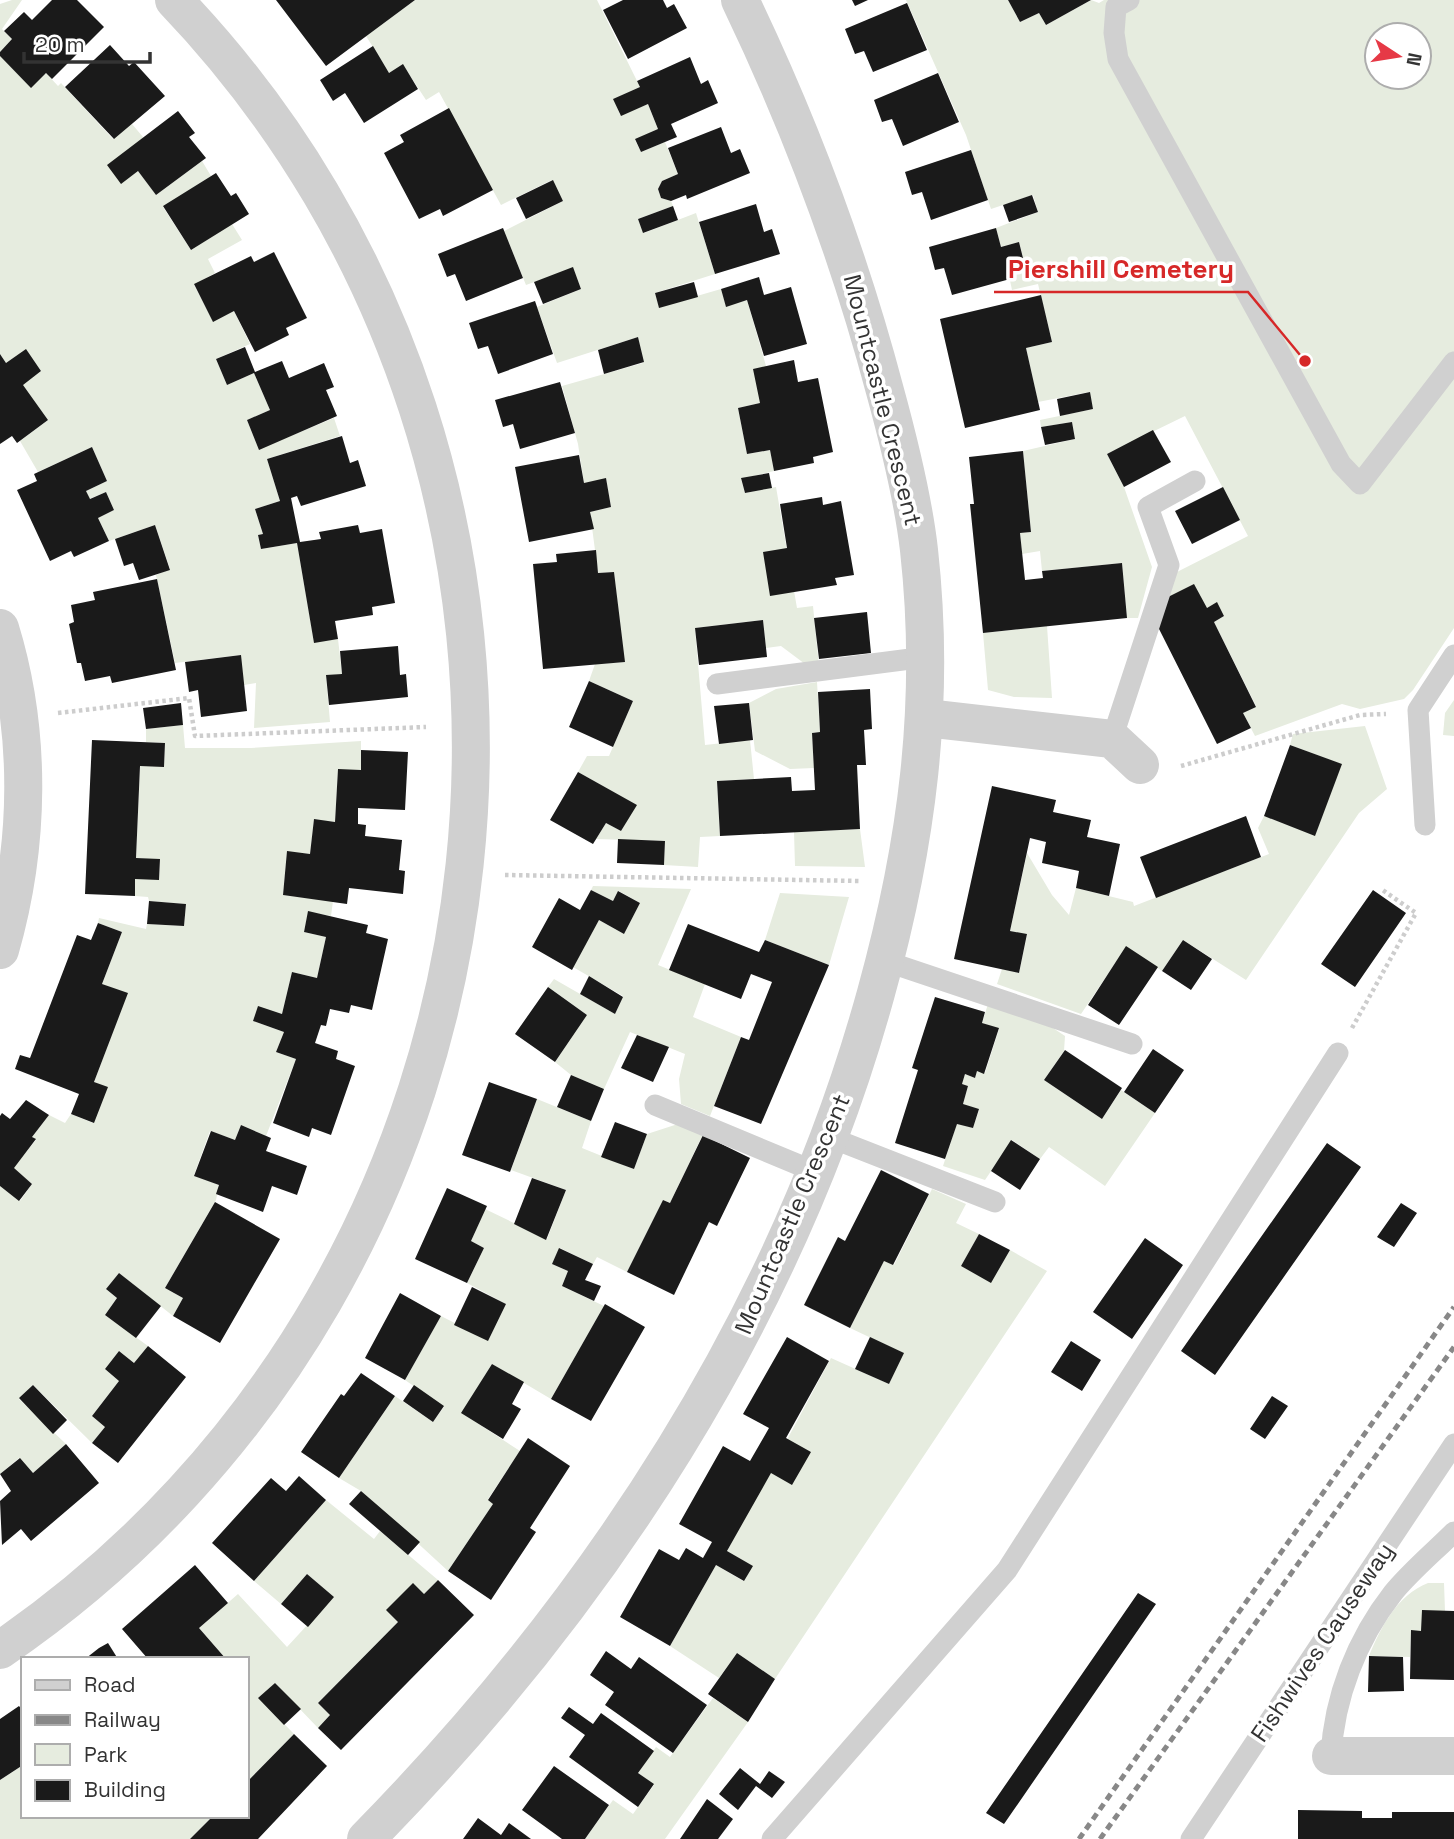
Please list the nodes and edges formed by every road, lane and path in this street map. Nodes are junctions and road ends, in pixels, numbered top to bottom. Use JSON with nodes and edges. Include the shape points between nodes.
{"nodes":[{"id":1,"x":174,"y":0,"type":"edge"},
{"id":2,"x":740,"y":0,"type":"edge"},
{"id":3,"x":1129,"y":0,"type":"edge"},
{"id":4,"x":1454,"y":362,"type":"edge"},
{"id":5,"x":1195,"y":481,"type":"dead end"},
{"id":6,"x":0,"y":628,"type":"edge"},
{"id":7,"x":1454,"y":655,"type":"edge"},
{"id":8,"x":926,"y":657,"type":"junction"},
{"id":9,"x":717,"y":684,"type":"dead end"},
{"id":10,"x":1418,"y":710,"type":"junction"},
{"id":11,"x":19,"y":717,"type":"junction"},
{"id":12,"x":926,"y":718,"type":"junction"},
{"id":13,"x":472,"y":726,"type":"junction"},
{"id":14,"x":1112,"y":739,"type":"junction"},
{"id":15,"x":1140,"y":765,"type":"joint"},
{"id":16,"x":1425,"y":825,"type":"dead end"},
{"id":17,"x":466,"y":874,"type":"junction"},
{"id":18,"x":903,"y":882,"type":"junction"},
{"id":19,"x":1381,"y":889,"type":"dead end"},
{"id":20,"x":0,"y":950,"type":"edge"},
{"id":21,"x":885,"y":961,"type":"junction"},
{"id":22,"x":1132,"y":1044,"type":"dead end"},
{"id":23,"x":1338,"y":1053,"type":"joint"},
{"id":24,"x":655,"y":1105,"type":"dead end"},
{"id":25,"x":823,"y":1154,"type":"junction"},
{"id":26,"x":995,"y":1202,"type":"dead end"},
{"id":27,"x":1454,"y":1444,"type":"edge"},
{"id":28,"x":1454,"y":1532,"type":"edge"},
{"id":29,"x":0,"y":1650,"type":"edge"},
{"id":30,"x":1331,"y":1756,"type":"joint"},
{"id":31,"x":1454,"y":1756,"type":"edge"},
{"id":32,"x":366,"y":1839,"type":"edge"},
{"id":33,"x":772,"y":1839,"type":"edge"},
{"id":34,"x":1191,"y":1839,"type":"edge"}],
"edges":[{"from":1,"to":13,"type":"street","via":[[239,76],[298,157],[352,251],[394,341],[426,433],[450,531],[466,622]]},
{"from":2,"to":8,"type":"street","name":"Mountcastle Crescent","via":[[834,218],[863,310],[895,430],[919,547]]},
{"from":3,"to":4,"type":"lane","via":[[1116,6],[1118,59],[1341,464],[1360,484]]},
{"from":5,"to":14,"type":"lane","via":[[1148,507],[1169,565]]},
{"from":6,"to":11,"type":"street"},
{"from":7,"to":10,"type":"lane"},
{"from":8,"to":9,"type":"lane"},
{"from":8,"to":12,"type":"street","name":"Mountcastle Crescent"},
{"from":10,"to":15,"type":"path","via":[[1360,715],[1173,768],[1154,771]]},
{"from":10,"to":16,"type":"lane"},
{"from":11,"to":13,"type":"path","via":[[189,698],[195,736]]},
{"from":11,"to":20,"type":"street","via":[[21,847]]},
{"from":12,"to":14,"type":"street"},
{"from":12,"to":18,"type":"street","name":"Mountcastle Crescent"},
{"from":13,"to":17,"type":"street"},
{"from":14,"to":15,"type":"street"},
{"from":17,"to":18,"type":"path"},
{"from":17,"to":29,"type":"street","via":[[447,987],[414,1105],[370,1215],[318,1311],[262,1396],[167,1509],[90,1581]]},
{"from":18,"to":21,"type":"street","name":"Mountcastle Crescent"},
{"from":19,"to":23,"type":"path","via":[[1416,913]]},
{"from":21,"to":22,"type":"lane"},
{"from":21,"to":25,"type":"street","name":"Mountcastle Crescent"},
{"from":23,"to":33,"type":"lane","via":[[1007,1570]]},
{"from":24,"to":25,"type":"lane"},
{"from":25,"to":26,"type":"lane"},
{"from":25,"to":32,"type":"street","name":"Mountcastle Crescent","via":[[734,1348],[642,1500],[493,1703]]},
{"from":27,"to":34,"type":"lane","name":"Fishwives Causeway"},
{"from":28,"to":30,"type":"lane","via":[[1395,1591],[1373,1623],[1338,1705]]},
{"from":30,"to":31,"type":"street"}]}
